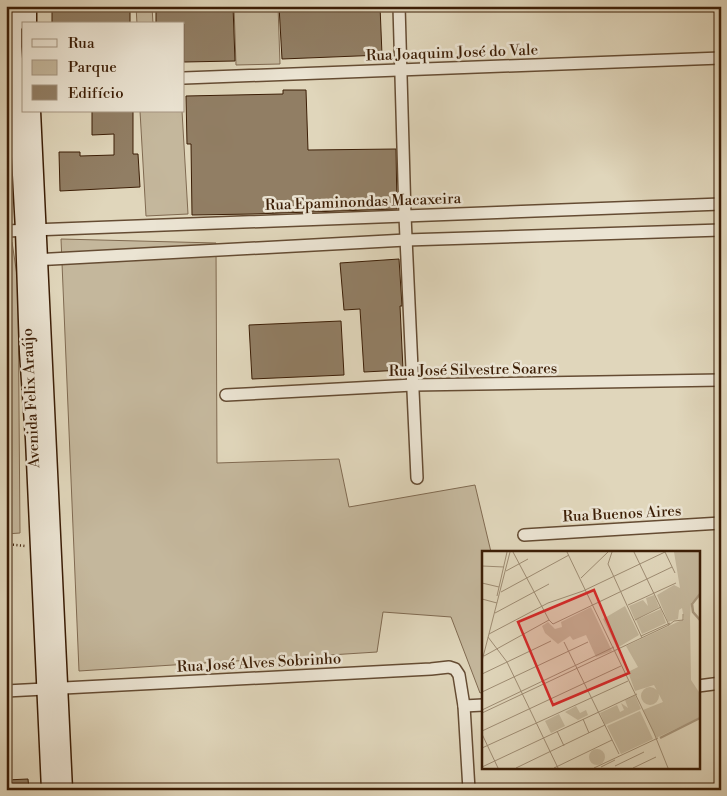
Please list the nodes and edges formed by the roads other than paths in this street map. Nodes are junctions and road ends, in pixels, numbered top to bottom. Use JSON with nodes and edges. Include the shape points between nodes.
{"nodes":[{"id":1,"x":13,"y":6,"type":"edge"},
{"id":2,"x":28,"y":6,"type":"edge"},
{"id":3,"x":398,"y":6,"type":"edge"},
{"id":4,"x":28,"y":22,"type":"edge"},
{"id":5,"x":721,"y":58,"type":"edge"},
{"id":6,"x":400,"y":70,"type":"junction"},
{"id":7,"x":185,"y":78,"type":"edge"},
{"id":8,"x":11,"y":84,"type":"edge"},
{"id":9,"x":32,"y":112,"type":"edge"},
{"id":10,"x":721,"y":204,"type":"edge"},
{"id":11,"x":405,"y":216,"type":"junction"},
{"id":12,"x":31,"y":230,"type":"junction"},
{"id":13,"x":721,"y":230,"type":"edge"},
{"id":14,"x":6,"y":231,"type":"edge"},
{"id":15,"x":406,"y":240,"type":"junction"},
{"id":16,"x":32,"y":260,"type":"junction"},
{"id":17,"x":721,"y":380,"type":"edge"},
{"id":18,"x":413,"y":385,"type":"junction"},
{"id":19,"x":226,"y":395,"type":"dead end"},
{"id":20,"x":417,"y":478,"type":"dead end"},
{"id":21,"x":721,"y":523,"type":"edge"},
{"id":22,"x":524,"y":535,"type":"dead end"},
{"id":23,"x":721,"y":684,"type":"edge"},
{"id":24,"x":700,"y":686,"type":"edge"},
{"id":25,"x":52,"y":689,"type":"junction"},
{"id":26,"x":6,"y":691,"type":"edge"},
{"id":27,"x":482,"y":704,"type":"edge"},
{"id":28,"x":464,"y":706,"type":"junction"},
{"id":29,"x":50,"y":790,"type":"edge"},
{"id":30,"x":64,"y":790,"type":"edge"},
{"id":31,"x":469,"y":790,"type":"edge"}],
"edges":[{"from":1,"to":8,"type":"main road","name":"Avenida Felix Araújo"},
{"from":2,"to":4,"type":"main road"},
{"from":3,"to":6,"type":"street"},
{"from":5,"to":6,"type":"street","name":"Rua Joaquim José do Vale"},
{"from":6,"to":7,"type":"street","name":"Rua Joaquim José do Vale"},
{"from":6,"to":11,"type":"street"},
{"from":8,"to":12,"type":"main road","name":"Avenida Felix Araújo"},
{"from":9,"to":12,"type":"main road","name":"Avenida Felix Araújo"},
{"from":10,"to":11,"type":"street","name":"Rua Epaminondas Macaxeira"},
{"from":11,"to":12,"type":"street","name":"Rua Epaminondas Macaxeira"},
{"from":11,"to":15,"type":"street"},
{"from":12,"to":14,"type":"street","name":"Rua Epaminondas Macaxeira"},
{"from":12,"to":16,"type":"main road","name":"Avenida Felix Araújo"},
{"from":13,"to":15,"type":"street"},
{"from":15,"to":16,"type":"street"},
{"from":15,"to":18,"type":"street"},
{"from":16,"to":25,"type":"main road","name":"Avenida Felix Araújo"},
{"from":16,"to":25,"type":"main road","name":"Avenida Felix Araújo","via":[[28,352],[38,546]]},
{"from":17,"to":18,"type":"street","name":"Rua José Silvestre Soares"},
{"from":18,"to":19,"type":"street","name":"Rua José Silvestre Soares"},
{"from":18,"to":20,"type":"street"},
{"from":21,"to":22,"type":"street","name":"Rua Buenos Aires"},
{"from":23,"to":24,"type":"street"},
{"from":25,"to":26,"type":"street","name":"Rua José Alves Sobrinho"},
{"from":25,"to":28,"type":"street","name":"Rua José Alves Sobrinho","via":[[449,667],[459,675]]},
{"from":25,"to":29,"type":"main road","name":"Avenida Felix Araújo"},
{"from":25,"to":30,"type":"main road","name":"Avenida Felix Araújo"},
{"from":27,"to":28,"type":"street"},
{"from":28,"to":31,"type":"street","name":"Rua José Alves Sobrinho"}]}
